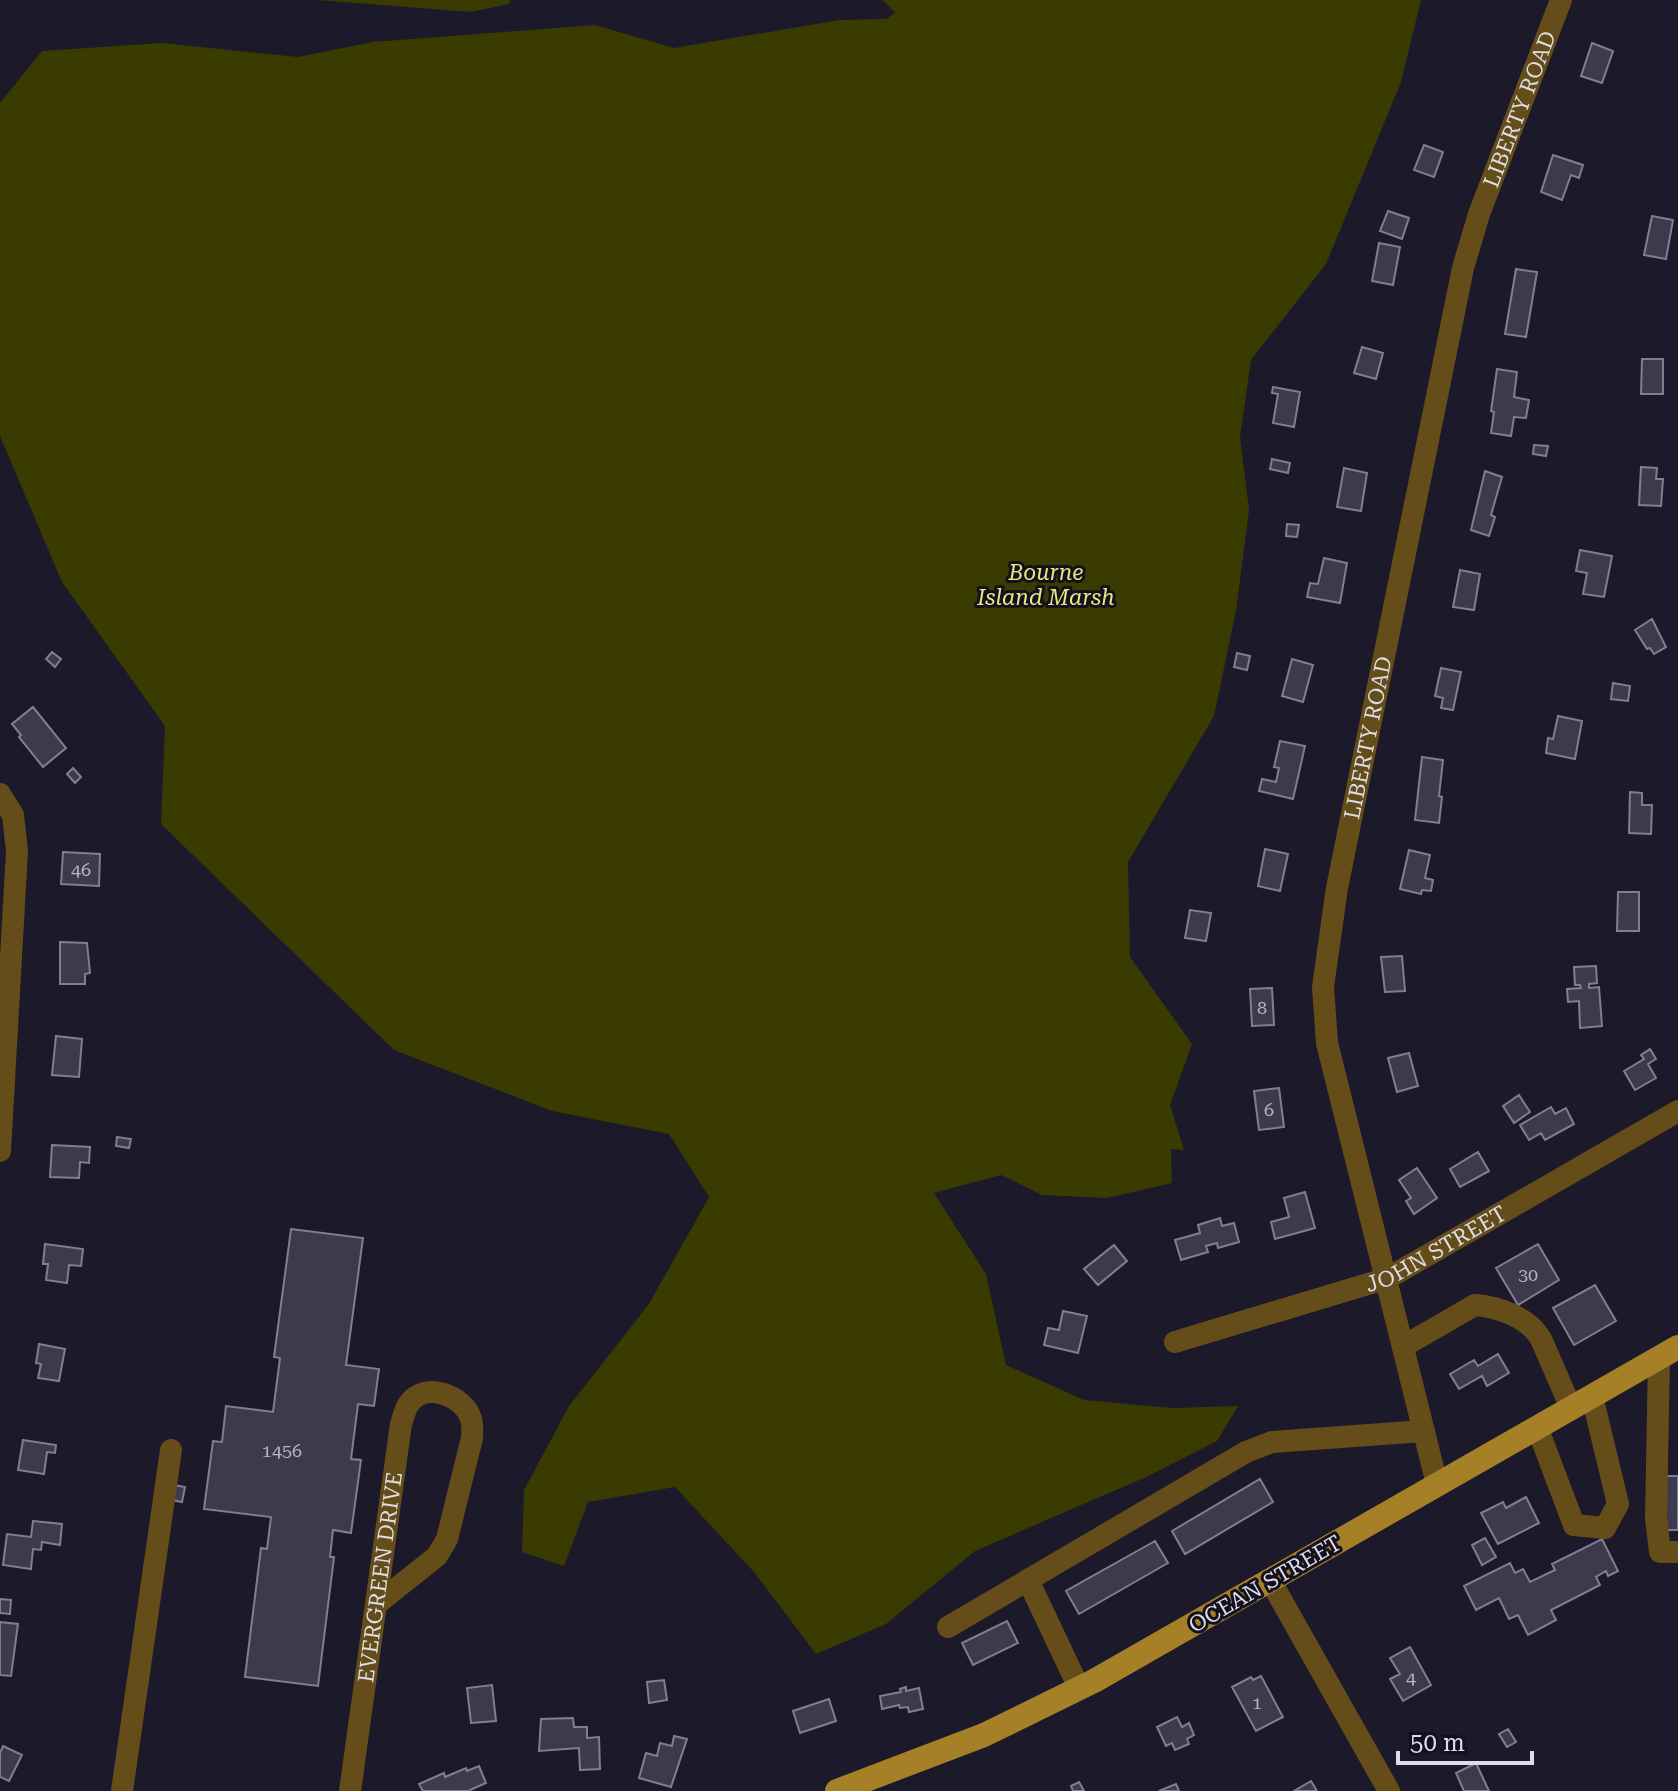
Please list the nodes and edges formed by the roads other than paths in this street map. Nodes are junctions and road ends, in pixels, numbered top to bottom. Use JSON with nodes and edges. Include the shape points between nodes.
{"nodes":[{"id":1,"x":1561,"y":0,"type":"edge"},
{"id":2,"x":0,"y":794,"type":"edge"},
{"id":3,"x":1678,"y":1111,"type":"edge"},
{"id":4,"x":0,"y":1151,"type":"edge"},
{"id":5,"x":1388,"y":1278,"type":"junction"},
{"id":6,"x":1175,"y":1342,"type":"dead end"},
{"id":7,"x":1404,"y":1346,"type":"junction"},
{"id":8,"x":1668,"y":1352,"type":"edge"},
{"id":9,"x":1592,"y":1396,"type":"junction"},
{"id":10,"x":1571,"y":1408,"type":"junction"},
{"id":11,"x":1537,"y":1427,"type":"junction"},
{"id":12,"x":1424,"y":1431,"type":"junction"},
{"id":13,"x":171,"y":1450,"type":"dead end"},
{"id":14,"x":1437,"y":1484,"type":"junction"},
{"id":15,"x":1678,"y":1552,"type":"edge"},
{"id":16,"x":1028,"y":1580,"type":"junction"},
{"id":17,"x":1270,"y":1580,"type":"junction"},
{"id":18,"x":378,"y":1603,"type":"junction"},
{"id":19,"x":948,"y":1627,"type":"dead end"},
{"id":20,"x":1079,"y":1688,"type":"junction"},
{"id":21,"x":869,"y":1786,"type":"edge"},
{"id":22,"x":122,"y":1791,"type":"edge"},
{"id":23,"x":350,"y":1791,"type":"edge"},
{"id":24,"x":837,"y":1791,"type":"edge"},
{"id":25,"x":1389,"y":1791,"type":"edge"}],
"edges":[{"from":1,"to":5,"type":"street","name":"LIBERTY ROAD","via":[[1463,268],[1326,958],[1327,1043]]},
{"from":2,"to":4,"type":"street","via":[[13,815],[17,851]]},
{"from":3,"to":5,"type":"street","name":"JOHN STREET"},
{"from":5,"to":6,"type":"street","name":"JOHN STREET"},
{"from":5,"to":7,"type":"street","name":"LIBERTY ROAD"},
{"from":7,"to":10,"type":"street","via":[[1475,1305],[1519,1317],[1536,1330]]},
{"from":7,"to":12,"type":"street","name":"LIBERTY ROAD"},
{"from":8,"to":9,"type":"main road","name":"OCEAN STREET"},
{"from":8,"to":15,"type":"street","via":[[1656,1518],[1660,1552]]},
{"from":9,"to":10,"type":"main road","name":"OCEAN STREET"},
{"from":9,"to":11,"type":"street","via":[[1618,1504],[1605,1528],[1574,1525]]},
{"from":10,"to":11,"type":"main road","name":"OCEAN STREET"},
{"from":11,"to":14,"type":"main road","name":"OCEAN STREET"},
{"from":12,"to":14,"type":"street","name":"LIBERTY ROAD"},
{"from":12,"to":16,"type":"street","via":[[1272,1442],[1246,1452]]},
{"from":13,"to":22,"type":"street"},
{"from":14,"to":17,"type":"main road","name":"OCEAN STREET"},
{"from":16,"to":19,"type":"street"},
{"from":16,"to":20,"type":"street"},
{"from":17,"to":20,"type":"main road","name":"OCEAN STREET"},
{"from":17,"to":25,"type":"street"},
{"from":18,"to":18,"type":"street","name":"EVERGREEN DRIVE","via":[[437,1556],[447,1539],[472,1425],[463,1406],[446,1394],[419,1396],[409,1403],[401,1424]]},
{"from":18,"to":23,"type":"street","name":"EVERGREEN DRIVE"},
{"from":20,"to":21,"type":"main road","name":"OCEAN STREET"},
{"from":21,"to":24,"type":"main road","name":"OCEAN STREET"}]}
